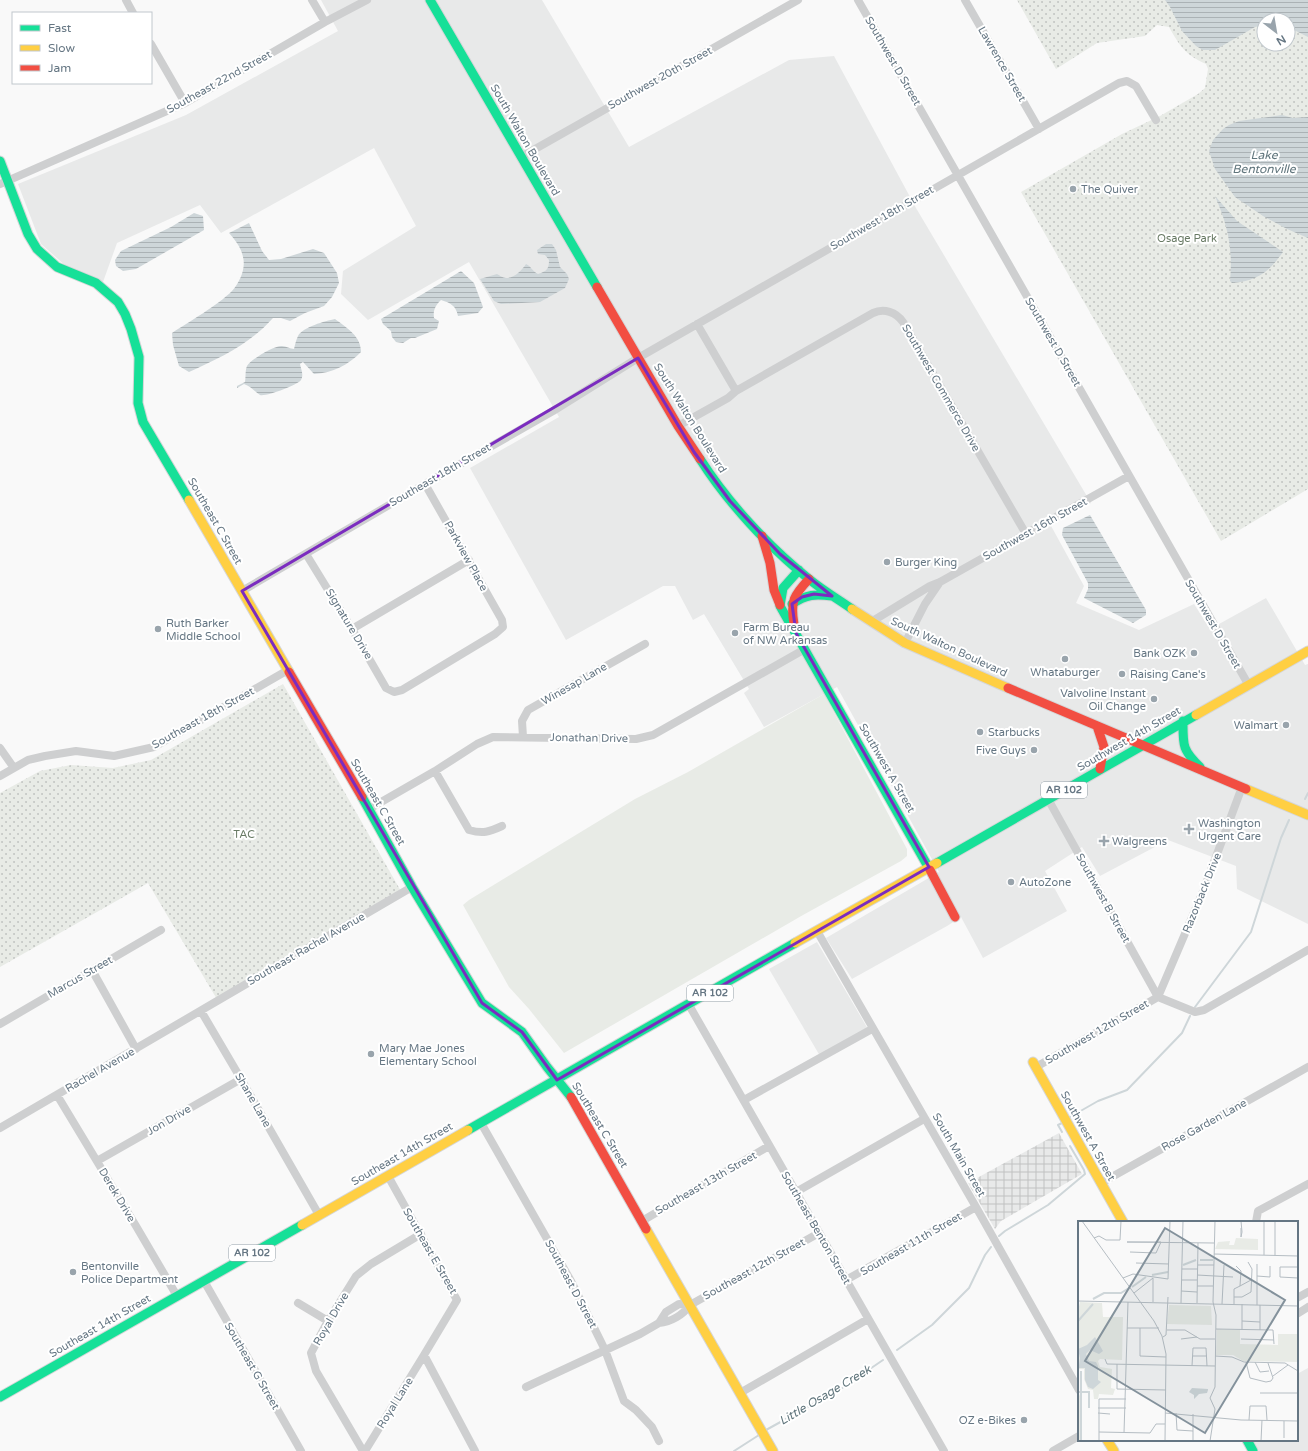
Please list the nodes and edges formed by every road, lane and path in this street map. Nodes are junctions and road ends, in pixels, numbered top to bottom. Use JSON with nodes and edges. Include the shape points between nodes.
{"nodes":[{"id":1,"x":126,"y":0,"type":"edge"},
{"id":2,"x":312,"y":0,"type":"edge"},
{"id":3,"x":368,"y":0,"type":"edge"},
{"id":4,"x":430,"y":0,"type":"edge"},
{"id":5,"x":798,"y":0,"type":"edge"},
{"id":6,"x":858,"y":0,"type":"edge"},
{"id":7,"x":965,"y":0,"type":"edge"},
{"id":8,"x":132,"y":12,"type":"edge"},
{"id":9,"x":325,"y":22,"type":"junction"},
{"id":10,"x":152,"y":46,"type":"edge"},
{"id":11,"x":185,"y":103,"type":"junction"},
{"id":12,"x":1156,"y":120,"type":"dead end"},
{"id":13,"x":1039,"y":128,"type":"junction"},
{"id":14,"x":521,"y":157,"type":"junction"},
{"id":15,"x":0,"y":161,"type":"edge"},
{"id":16,"x":958,"y":175,"type":"junction"},
{"id":17,"x":3,"y":182,"type":"edge"},
{"id":18,"x":697,"y":324,"type":"junction"},
{"id":19,"x":638,"y":358,"type":"junction"},
{"id":20,"x":736,"y":391,"type":"junction"},
{"id":21,"x":678,"y":426,"type":"junction"},
{"id":22,"x":1129,"y":476,"type":"junction"},
{"id":23,"x":424,"y":484,"type":"junction"},
{"id":24,"x":1026,"y":534,"type":"junction"},
{"id":25,"x":762,"y":536,"type":"junction"},
{"id":26,"x":306,"y":554,"type":"junction"},
{"id":27,"x":469,"y":560,"type":"junction"},
{"id":28,"x":799,"y":570,"type":"junction"},
{"id":29,"x":809,"y":579,"type":"junction"},
{"id":30,"x":940,"y":582,"type":"junction"},
{"id":31,"x":242,"y":591,"type":"junction"},
{"id":32,"x":832,"y":596,"type":"junction"},
{"id":33,"x":792,"y":604,"type":"junction"},
{"id":34,"x":780,"y":606,"type":"junction"},
{"id":35,"x":871,"y":622,"type":"junction"},
{"id":36,"x":352,"y":628,"type":"junction"},
{"id":37,"x":796,"y":633,"type":"junction"},
{"id":38,"x":905,"y":643,"type":"junction"},
{"id":39,"x":645,"y":644,"type":"dead end"},
{"id":40,"x":805,"y":649,"type":"junction"},
{"id":41,"x":1308,"y":651,"type":"edge"},
{"id":42,"x":288,"y":670,"type":"junction"},
{"id":43,"x":1248,"y":684,"type":"junction"},
{"id":44,"x":394,"y":692,"type":"joint"},
{"id":45,"x":1183,"y":721,"type":"junction"},
{"id":46,"x":1097,"y":726,"type":"junction"},
{"id":47,"x":523,"y":737,"type":"junction"},
{"id":48,"x":1142,"y":745,"type":"junction"},
{"id":49,"x":0,"y":748,"type":"edge"},
{"id":50,"x":14,"y":768,"type":"junction"},
{"id":51,"x":1100,"y":769,"type":"junction"},
{"id":52,"x":435,"y":770,"type":"junction"},
{"id":53,"x":1205,"y":772,"type":"junction"},
{"id":54,"x":0,"y":776,"type":"edge"},
{"id":55,"x":1242,"y":787,"type":"junction"},
{"id":56,"x":1048,"y":799,"type":"junction"},
{"id":57,"x":369,"y":809,"type":"junction"},
{"id":58,"x":1308,"y":815,"type":"edge"},
{"id":59,"x":502,"y":826,"type":"dead end"},
{"id":60,"x":929,"y":867,"type":"junction"},
{"id":61,"x":412,"y":887,"type":"junction"},
{"id":62,"x":955,"y":917,"type":"dead end"},
{"id":63,"x":160,"y":930,"type":"dead end"},
{"id":64,"x":817,"y":931,"type":"junction"},
{"id":65,"x":1308,"y":950,"type":"edge"},
{"id":66,"x":92,"y":970,"type":"junction"},
{"id":67,"x":1158,"y":997,"type":"junction"},
{"id":68,"x":689,"y":1005,"type":"junction"},
{"id":69,"x":201,"y":1011,"type":"junction"},
{"id":70,"x":0,"y":1024,"type":"edge"},
{"id":71,"x":872,"y":1029,"type":"junction"},
{"id":72,"x":136,"y":1049,"type":"junction"},
{"id":73,"x":1034,"y":1064,"type":"joint"},
{"id":74,"x":1308,"y":1067,"type":"edge"},
{"id":75,"x":241,"y":1078,"type":"junction"},
{"id":76,"x":557,"y":1080,"type":"junction"},
{"id":77,"x":57,"y":1094,"type":"junction"},
{"id":78,"x":744,"y":1100,"type":"junction"},
{"id":79,"x":924,"y":1119,"type":"junction"},
{"id":80,"x":481,"y":1123,"type":"junction"},
{"id":81,"x":0,"y":1128,"type":"edge"},
{"id":82,"x":769,"y":1146,"type":"junction"},
{"id":83,"x":97,"y":1161,"type":"junction"},
{"id":84,"x":388,"y":1176,"type":"junction"},
{"id":85,"x":1101,"y":1183,"type":"junction"},
{"id":86,"x":1308,"y":1184,"type":"edge"},
{"id":87,"x":796,"y":1192,"type":"junction"},
{"id":88,"x":976,"y":1207,"type":"junction"},
{"id":89,"x":320,"y":1215,"type":"junction"},
{"id":90,"x":642,"y":1221,"type":"junction"},
{"id":91,"x":1122,"y":1221,"type":"edge"},
{"id":92,"x":1256,"y":1221,"type":"edge"},
{"id":93,"x":819,"y":1233,"type":"junction"},
{"id":94,"x":420,"y":1234,"type":"junction"},
{"id":95,"x":846,"y":1280,"type":"junction"},
{"id":96,"x":204,"y":1281,"type":"junction"},
{"id":97,"x":1308,"y":1292,"type":"edge"},
{"id":98,"x":177,"y":1296,"type":"junction"},
{"id":99,"x":1298,"y":1297,"type":"edge"},
{"id":100,"x":298,"y":1303,"type":"dead end"},
{"id":101,"x":690,"y":1304,"type":"junction"},
{"id":102,"x":1308,"y":1307,"type":"edge"},
{"id":103,"x":1298,"y":1313,"type":"edge"},
{"id":104,"x":868,"y":1319,"type":"junction"},
{"id":105,"x":328,"y":1321,"type":"junction"},
{"id":106,"x":605,"y":1350,"type":"junction"},
{"id":107,"x":424,"y":1356,"type":"junction"},
{"id":108,"x":526,"y":1387,"type":"dead end"},
{"id":109,"x":1078,"y":1388,"type":"edge"},
{"id":110,"x":740,"y":1393,"type":"junction"},
{"id":111,"x":0,"y":1397,"type":"edge"},
{"id":112,"x":1078,"y":1437,"type":"edge"},
{"id":113,"x":659,"y":1441,"type":"dead end"},
{"id":114,"x":1108,"y":1441,"type":"edge"},
{"id":115,"x":1248,"y":1441,"type":"edge"},
{"id":116,"x":301,"y":1451,"type":"edge"},
{"id":117,"x":364,"y":1451,"type":"edge"},
{"id":118,"x":475,"y":1451,"type":"edge"},
{"id":119,"x":773,"y":1451,"type":"edge"},
{"id":120,"x":944,"y":1451,"type":"edge"},
{"id":121,"x":1053,"y":1451,"type":"edge"},
{"id":122,"x":1114,"y":1451,"type":"edge"},
{"id":123,"x":1253,"y":1451,"type":"edge"}],
"edges":[{"from":1,"to":8,"type":"street"},
{"from":2,"to":9,"type":"street"},
{"from":3,"to":9,"type":"street","name":"Southeast 22nd Street"},
{"from":4,"to":14,"type":"main road","name":"South Walton Boulevard"},
{"from":5,"to":14,"type":"street","name":"Southwest 20th Street"},
{"from":6,"to":16,"type":"street","name":"Southwest D Street"},
{"from":7,"to":13,"type":"street","name":"Lawrence Street"},
{"from":9,"to":11,"type":"street","name":"Southeast 22nd Street"},
{"from":10,"to":11,"type":"street"},
{"from":11,"to":17,"type":"street","name":"Southeast 22nd Street"},
{"from":12,"to":13,"type":"street","name":"Southwest 18th Street","via":[[1136,86],[1127,81],[1119,83]]},
{"from":13,"to":16,"type":"street","name":"Southwest 18th Street"},
{"from":14,"to":19,"type":"main road","name":"South Walton Boulevard"},
{"from":15,"to":17,"type":"main road","name":"Southeast C Street"},
{"from":16,"to":18,"type":"street","name":"Southwest 18th Street"},
{"from":16,"to":22,"type":"street","name":"Southwest D Street"},
{"from":17,"to":31,"type":"main road","name":"Southeast C Street","via":[[37,249],[56,267],[96,283],[118,302],[131,329],[139,357],[138,403],[143,422]]},
{"from":18,"to":19,"type":"street","name":"Southwest 18th Street"},
{"from":18,"to":20,"type":"street"},
{"from":19,"to":21,"type":"main road","name":"South Walton Boulevard"},
{"from":19,"to":23,"type":"street","name":"Southeast 18th Street","via":[[553,411]]},
{"from":20,"to":21,"type":"street","name":"Southwest Commerce Drive"},
{"from":20,"to":24,"type":"street","name":"Southwest Commerce Drive","via":[[873,312],[885,310],[894,314],[903,322]]},
{"from":21,"to":25,"type":"main road","name":"South Walton Boulevard","via":[[712,478]]},
{"from":22,"to":24,"type":"street","name":"Southwest 16th Street"},
{"from":22,"to":43,"type":"street","name":"Southwest D Street"},
{"from":23,"to":26,"type":"street","name":"Southeast 18th Street"},
{"from":23,"to":27,"type":"street","name":"Parkview Place"},
{"from":24,"to":30,"type":"street","name":"Southwest 16th Street"},
{"from":25,"to":28,"type":"main road","name":"South Walton Boulevard"},
{"from":25,"to":34,"type":"main road","name":"Southwest A Street","via":[[771,568],[774,594]]},
{"from":26,"to":31,"type":"street","name":"Southeast 18th Street"},
{"from":26,"to":36,"type":"street","name":"Signature Drive"},
{"from":27,"to":36,"type":"street"},
{"from":27,"to":44,"type":"street","name":"Parkview Place","via":[[502,620],[503,627],[402,690]]},
{"from":28,"to":29,"type":"main road","name":"South Walton Boulevard"},
{"from":28,"to":34,"type":"main road","via":[[783,588]]},
{"from":29,"to":32,"type":"main road","name":"South Walton Boulevard"},
{"from":29,"to":33,"type":"main road","via":[[793,597]]},
{"from":30,"to":35,"type":"street","name":"Southwest 16th Street"},
{"from":30,"to":38,"type":"street","name":"Southwest 16th Street","via":[[922,609]]},
{"from":31,"to":42,"type":"main road","name":"Southeast C Street"},
{"from":32,"to":33,"type":"main road","via":[[802,596]]},
{"from":32,"to":35,"type":"main road","name":"South Walton Boulevard"},
{"from":33,"to":37,"type":"main road","name":"Southwest A Street"},
{"from":34,"to":37,"type":"main road","name":"Southwest A Street"},
{"from":35,"to":38,"type":"main road","name":"South Walton Boulevard"},
{"from":36,"to":44,"type":"street","name":"Signature Drive","via":[[386,688]]},
{"from":37,"to":40,"type":"main road","name":"Southwest A Street"},
{"from":38,"to":46,"type":"main road","name":"South Walton Boulevard"},
{"from":39,"to":47,"type":"street","name":"Winesap Lane","via":[[528,710],[522,721]]},
{"from":40,"to":47,"type":"street","name":"Jonathan Drive","via":[[653,735],[636,739]]},
{"from":40,"to":60,"type":"main road","name":"Southwest A Street"},
{"from":41,"to":43,"type":"main road","name":"Southwest 14th Street","number":"AR 102"},
{"from":42,"to":50,"type":"street","name":"Southeast 18th Street","via":[[154,747],[114,756],[76,751],[28,760]]},
{"from":42,"to":57,"type":"main road","name":"Southeast C Street"},
{"from":43,"to":45,"type":"main road","name":"Southwest 14th Street","number":"AR 102"},
{"from":45,"to":48,"type":"main road","name":"Southwest 14th Street","number":"AR 102"},
{"from":45,"to":53,"type":"main road","via":[[1183,749]]},
{"from":46,"to":48,"type":"main road","name":"South Walton Boulevard"},
{"from":46,"to":51,"type":"main road","via":[[1104,747]]},
{"from":47,"to":52,"type":"street","name":"Jonathan Drive","via":[[493,737]]},
{"from":48,"to":51,"type":"main road","name":"Southwest 14th Street","number":"AR 102"},
{"from":48,"to":53,"type":"main road","name":"South Walton Boulevard"},
{"from":49,"to":50,"type":"street"},
{"from":50,"to":54,"type":"street","name":"Southeast 18th Street"},
{"from":51,"to":56,"type":"main road","name":"Southwest 14th Street","number":"AR 102"},
{"from":52,"to":57,"type":"street","name":"Jonathan Drive"},
{"from":52,"to":59,"type":"street","via":[[469,830],[480,833]]},
{"from":53,"to":55,"type":"main road","name":"South Walton Boulevard"},
{"from":55,"to":58,"type":"main road","name":"South Walton Boulevard"},
{"from":55,"to":67,"type":"street","name":"Razorback Drive","via":[[1204,889]]},
{"from":56,"to":60,"type":"main road","name":"Southwest 14th Street","number":"AR 102"},
{"from":56,"to":67,"type":"street","name":"Southwest B Street"},
{"from":57,"to":61,"type":"main road","name":"Southeast C Street"},
{"from":60,"to":62,"type":"main road","name":"Southwest A Street"},
{"from":60,"to":64,"type":"main road","name":"Southwest 14th Street","number":"AR 102"},
{"from":61,"to":69,"type":"street","name":"Southeast Rachel Avenue"},
{"from":61,"to":76,"type":"main road","name":"Southeast C Street","via":[[482,1002],[522,1032]]},
{"from":63,"to":66,"type":"street","name":"Marcus Street"},
{"from":64,"to":68,"type":"main road","name":"Southeast 14th Street","number":"AR 102"},
{"from":64,"to":71,"type":"street","name":"South Main Street"},
{"from":65,"to":67,"type":"street","name":"Southwest 12th Street","via":[[1204,1010],[1195,1012]]},
{"from":66,"to":70,"type":"street","name":"Marcus Street"},
{"from":66,"to":72,"type":"street"},
{"from":67,"to":73,"type":"street","name":"Southwest 12th Street"},
{"from":68,"to":76,"type":"main road","name":"Southeast 14th Street","number":"AR 102"},
{"from":68,"to":78,"type":"street","name":"Southeast Benton Street"},
{"from":69,"to":72,"type":"street","name":"Rachel Avenue"},
{"from":69,"to":75,"type":"street","name":"Shane Lane"},
{"from":71,"to":78,"type":"street"},
{"from":71,"to":79,"type":"street","name":"South Main Street"},
{"from":72,"to":77,"type":"street","name":"Rachel Avenue"},
{"from":73,"to":85,"type":"main road","name":"Southwest A Street"},
{"from":74,"to":85,"type":"street","name":"Rose Garden Lane"},
{"from":75,"to":83,"type":"street","name":"Jon Drive"},
{"from":75,"to":89,"type":"street","name":"Shane Lane"},
{"from":76,"to":80,"type":"main road","name":"Southeast 14th Street","number":"AR 102"},
{"from":76,"to":90,"type":"main road","name":"Southeast C Street","via":[[570,1095]]},
{"from":77,"to":81,"type":"street","name":"Rachel Avenue"},
{"from":77,"to":83,"type":"street","name":"Derek Drive"},
{"from":78,"to":82,"type":"street","name":"Southeast Benton Street"},
{"from":79,"to":87,"type":"street"},
{"from":79,"to":88,"type":"street","name":"South Main Street"},
{"from":80,"to":84,"type":"main road","name":"Southeast 14th Street","number":"AR 102"},
{"from":80,"to":106,"type":"street","name":"Southeast D Street","via":[[571,1281]]},
{"from":82,"to":87,"type":"street","name":"Southeast Benton Street"},
{"from":82,"to":90,"type":"street","name":"Southeast 13th Street"},
{"from":83,"to":98,"type":"street","name":"Derek Drive"},
{"from":84,"to":89,"type":"main road","name":"Southeast 14th Street","number":"AR 102"},
{"from":84,"to":94,"type":"street","name":"Southeast E Street"},
{"from":85,"to":91,"type":"main road","name":"Southwest A Street"},
{"from":86,"to":92,"type":"street","via":[[1258,1211]]},
{"from":87,"to":93,"type":"street","name":"Southeast Benton Street"},
{"from":88,"to":95,"type":"street","name":"Southeast 11th Street"},
{"from":88,"to":109,"type":"street","name":"South Main Street"},
{"from":89,"to":96,"type":"main road","name":"Southeast 14th Street","number":"AR 102"},
{"from":90,"to":101,"type":"main road","name":"Southeast C Street"},
{"from":93,"to":95,"type":"street","name":"Southeast Benton Street"},
{"from":93,"to":101,"type":"street","name":"Southeast 12th Street"},
{"from":94,"to":105,"type":"street","name":"Royal Drive","via":[[356,1276]]},
{"from":94,"to":107,"type":"street","name":"Southeast E Street","via":[[458,1300]]},
{"from":95,"to":104,"type":"street","name":"Southeast Benton Street"},
{"from":96,"to":98,"type":"main road","name":"Southeast 14th Street","number":"AR 102"},
{"from":96,"to":116,"type":"street","name":"Southeast G Street"},
{"from":97,"to":99,"type":"street"},
{"from":98,"to":111,"type":"main road","name":"Southeast 14th Street","number":"AR 102"},
{"from":100,"to":105,"type":"street"},
{"from":101,"to":106,"type":"street","name":"Southeast 12th Street","via":[[685,1311],[667,1322],[659,1323]]},
{"from":101,"to":110,"type":"main road","name":"Southeast C Street"},
{"from":102,"to":103,"type":"street"},
{"from":104,"to":110,"type":"street"},
{"from":104,"to":120,"type":"street","name":"Southeast Benton Street"},
{"from":105,"to":117,"type":"street","name":"Royal Drive","via":[[311,1353],[316,1371]]},
{"from":106,"to":108,"type":"street","name":"Southeast 12th Street"},
{"from":106,"to":113,"type":"street","name":"Southeast D Street","via":[[624,1401],[652,1428]]},
{"from":107,"to":117,"type":"street","name":"Royal Lane"},
{"from":107,"to":118,"type":"street"},
{"from":110,"to":119,"type":"main road","name":"Southeast C Street"},
{"from":112,"to":121,"type":"street"},
{"from":114,"to":122,"type":"main road"},
{"from":115,"to":123,"type":"main road"}]}
